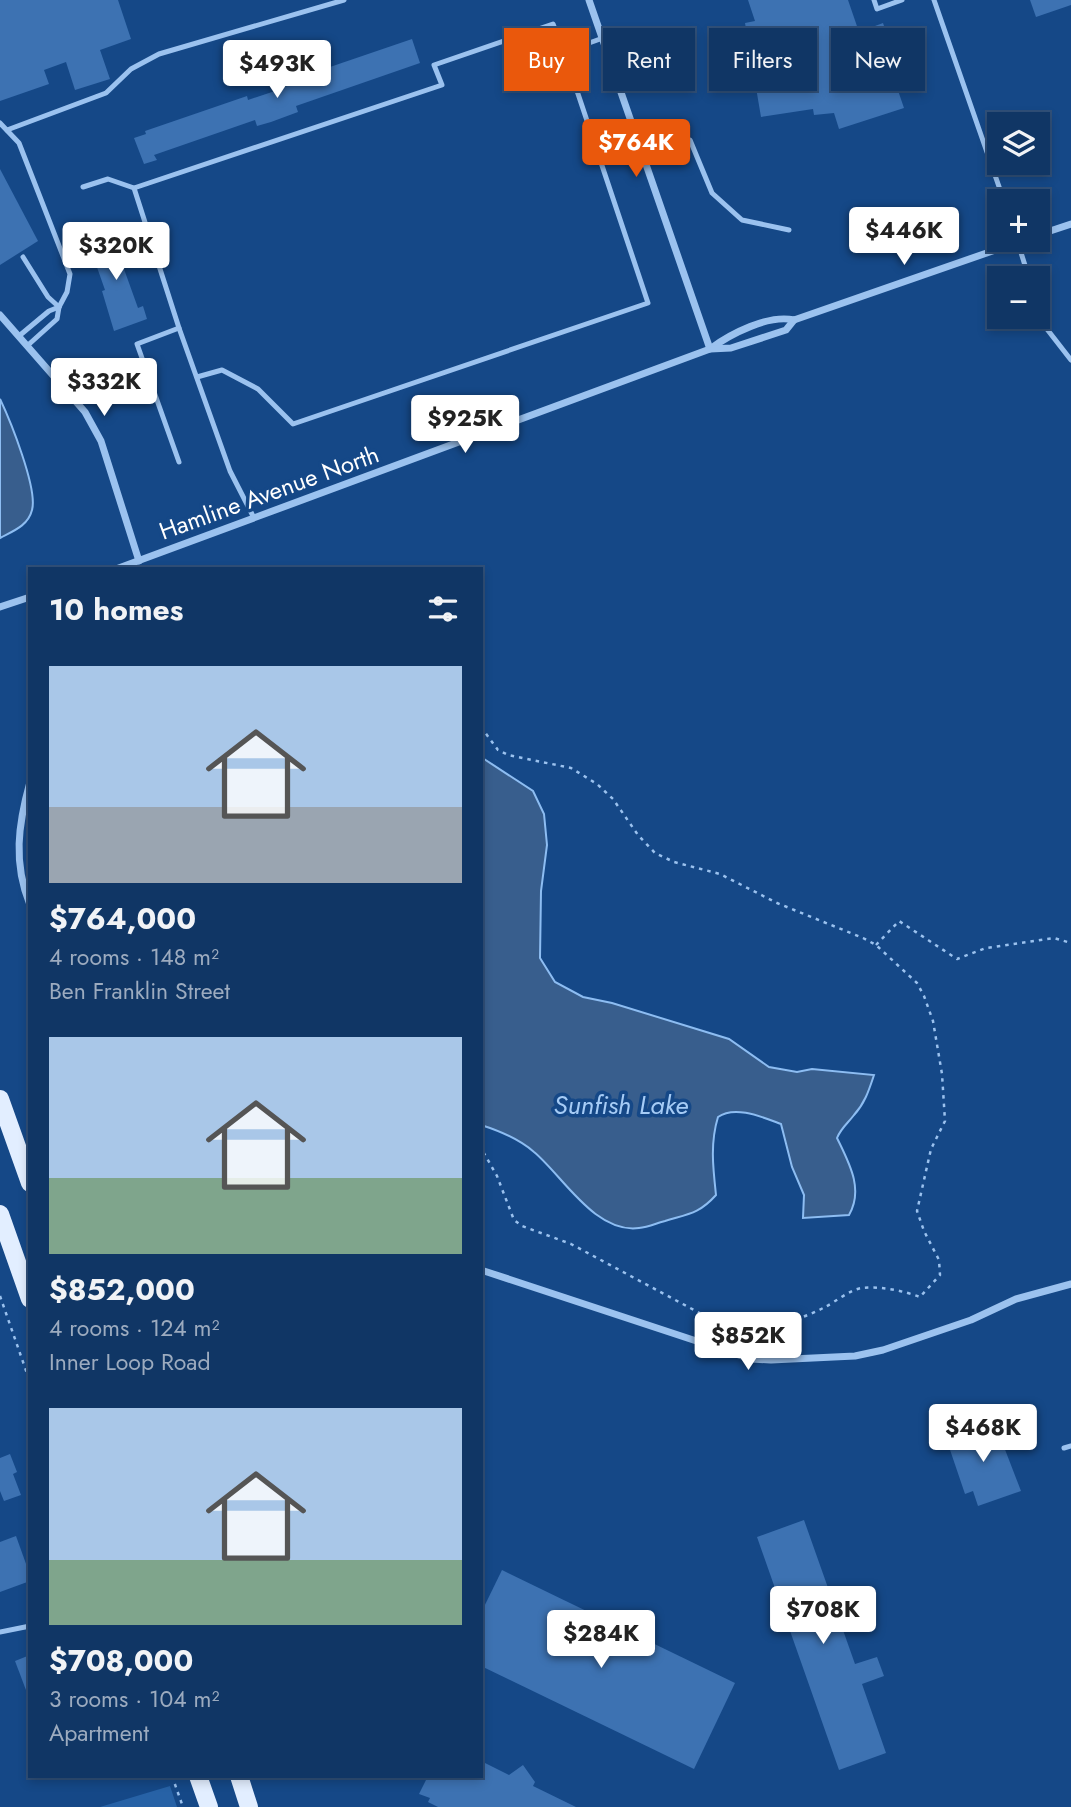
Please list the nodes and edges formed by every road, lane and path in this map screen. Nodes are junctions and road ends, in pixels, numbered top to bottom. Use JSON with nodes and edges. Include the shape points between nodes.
{"nodes":[{"id":1,"x":344,"y":0,"type":"edge"},
{"id":2,"x":589,"y":0,"type":"edge"},
{"id":3,"x":874,"y":0,"type":"edge"},
{"id":4,"x":902,"y":0,"type":"edge"},
{"id":5,"x":934,"y":0,"type":"edge"},
{"id":6,"x":603,"y":38,"type":"joint"},
{"id":7,"x":504,"y":41,"type":"edge"},
{"id":8,"x":589,"y":43,"type":"edge"},
{"id":9,"x":577,"y":91,"type":"edge"},
{"id":10,"x":621,"y":91,"type":"edge"},
{"id":11,"x":0,"y":123,"type":"edge"},
{"id":12,"x":7,"y":130,"type":"junction"},
{"id":13,"x":642,"y":152,"type":"junction"},
{"id":14,"x":83,"y":187,"type":"dead end"},
{"id":15,"x":134,"y":188,"type":"junction"},
{"id":16,"x":1000,"y":189,"type":"edge"},
{"id":17,"x":1071,"y":223,"type":"edge"},
{"id":18,"x":789,"y":230,"type":"dead end"},
{"id":19,"x":1050,"y":231,"type":"edge"},
{"id":20,"x":987,"y":252,"type":"edge"},
{"id":21,"x":23,"y":257,"type":"dead end"},
{"id":22,"x":59,"y":307,"type":"junction"},
{"id":23,"x":0,"y":314,"type":"edge"},
{"id":24,"x":794,"y":320,"type":"junction"},
{"id":25,"x":179,"y":328,"type":"junction"},
{"id":26,"x":1047,"y":329,"type":"edge"},
{"id":27,"x":19,"y":336,"type":"junction"},
{"id":28,"x":27,"y":346,"type":"junction"},
{"id":29,"x":710,"y":349,"type":"junction"},
{"id":30,"x":1071,"y":360,"type":"edge"},
{"id":31,"x":197,"y":377,"type":"junction"},
{"id":32,"x":179,"y":462,"type":"dead end"},
{"id":33,"x":254,"y":518,"type":"junction"},
{"id":34,"x":139,"y":561,"type":"junction"},
{"id":35,"x":122,"y":567,"type":"edge"},
{"id":36,"x":28,"y":598,"type":"edge"},
{"id":37,"x":0,"y":607,"type":"edge"},
{"id":38,"x":483,"y":730,"type":"edge"},
{"id":39,"x":28,"y":789,"type":"edge"},
{"id":40,"x":28,"y":900,"type":"edge"},
{"id":41,"x":1071,"y":943,"type":"edge"},
{"id":42,"x":876,"y":944,"type":"junction"},
{"id":43,"x":0,"y":1098,"type":"edge"},
{"id":44,"x":483,"y":1152,"type":"edge"},
{"id":45,"x":28,"y":1177,"type":"edge"},
{"id":46,"x":0,"y":1214,"type":"edge"},
{"id":47,"x":483,"y":1271,"type":"edge"},
{"id":48,"x":1071,"y":1284,"type":"edge"},
{"id":49,"x":28,"y":1293,"type":"edge"},
{"id":50,"x":0,"y":1296,"type":"edge"},
{"id":51,"x":28,"y":1376,"type":"edge"},
{"id":52,"x":1071,"y":1446,"type":"edge"},
{"id":53,"x":1064,"y":1448,"type":"dead end"},
{"id":54,"x":28,"y":1626,"type":"edge"},
{"id":55,"x":0,"y":1632,"type":"edge"},
{"id":56,"x":173,"y":1778,"type":"edge"},
{"id":57,"x":199,"y":1778,"type":"edge"},
{"id":58,"x":240,"y":1778,"type":"edge"},
{"id":59,"x":183,"y":1807,"type":"edge"},
{"id":60,"x":209,"y":1807,"type":"edge"},
{"id":61,"x":250,"y":1807,"type":"edge"}],
"edges":[{"from":1,"to":12,"type":"lane","via":[[159,54],[131,69],[106,93]]},
{"from":2,"to":6,"type":"street"},
{"from":3,"to":4,"type":"lane","via":[[877,9]]},
{"from":5,"to":16,"type":"lane"},
{"from":6,"to":8,"type":"lane"},
{"from":7,"to":15,"type":"lane","via":[[435,65],[442,85]]},
{"from":9,"to":31,"type":"lane","via":[[648,303],[293,424],[258,389],[222,370]]},
{"from":10,"to":13,"type":"street"},
{"from":11,"to":12,"type":"lane"},
{"from":12,"to":22,"type":"lane","via":[[19,143],[70,274]]},
{"from":13,"to":18,"type":"lane","via":[[690,140],[712,193],[742,220]]},
{"from":13,"to":29,"type":"street"},
{"from":14,"to":15,"type":"lane","via":[[108,179]]},
{"from":15,"to":25,"type":"lane"},
{"from":17,"to":19,"type":"street"},
{"from":20,"to":24,"type":"street","name":"Hamline Avenue North"},
{"from":21,"to":22,"type":"lane"},
{"from":22,"to":27,"type":"lane"},
{"from":22,"to":28,"type":"lane","via":[[57,319]]},
{"from":23,"to":27,"type":"street"},
{"from":24,"to":29,"type":"street","name":"Hamline Avenue North","via":[[786,330],[731,348]]},
{"from":24,"to":29,"type":"street","name":"Hamline Avenue North","via":[[782,317],[738,331]]},
{"from":25,"to":31,"type":"lane"},
{"from":25,"to":32,"type":"lane","via":[[137,344]]},
{"from":26,"to":30,"type":"lane"},
{"from":27,"to":28,"type":"street"},
{"from":28,"to":34,"type":"street","via":[[85,412],[101,441]]},
{"from":29,"to":33,"type":"street","name":"Hamline Avenue North"},
{"from":31,"to":33,"type":"lane","via":[[230,471]]},
{"from":33,"to":34,"type":"street","name":"Hamline Avenue North"},
{"from":34,"to":35,"type":"street","name":"Hamline Avenue North"},
{"from":36,"to":37,"type":"street"},
{"from":38,"to":42,"type":"path","via":[[498,750],[508,755],[571,768],[597,784],[656,853],[720,874]]},
{"from":39,"to":40,"type":"street","via":[[18,844],[21,883]]},
{"from":41,"to":42,"type":"path","via":[[1054,938],[986,948],[957,959],[898,921]]},
{"from":42,"to":44,"type":"path","via":[[917,983],[924,996],[942,1074],[945,1121],[931,1149],[917,1212],[939,1260],[940,1275],[920,1297],[860,1288],[821,1310],[792,1319],[738,1328],[720,1324],[571,1244],[522,1226],[514,1220]]},
{"from":43,"to":45,"type":"main road"},
{"from":46,"to":49,"type":"main road"},
{"from":47,"to":48,"type":"street","via":[[751,1359],[771,1360],[883,1350],[1016,1299]]},
{"from":50,"to":51,"type":"path"},
{"from":52,"to":53,"type":"lane"},
{"from":54,"to":55,"type":"lane"},
{"from":56,"to":59,"type":"path"},
{"from":57,"to":60,"type":"main road"},
{"from":58,"to":61,"type":"main road"}]}
